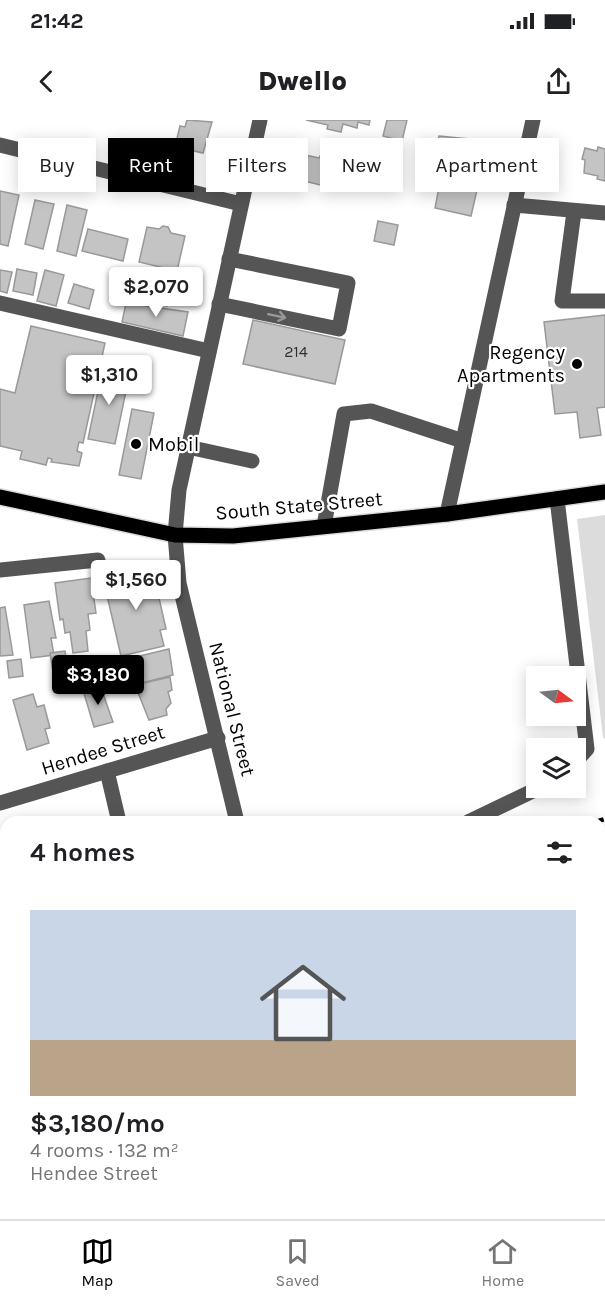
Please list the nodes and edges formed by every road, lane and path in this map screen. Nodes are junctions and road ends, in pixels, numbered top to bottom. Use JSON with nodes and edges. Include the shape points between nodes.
{"nodes":[{"id":1,"x":260,"y":120,"type":"edge"},
{"id":2,"x":533,"y":120,"type":"edge"},
{"id":3,"x":0,"y":145,"type":"edge"},
{"id":4,"x":241,"y":204,"type":"junction"},
{"id":5,"x":514,"y":205,"type":"junction"},
{"id":6,"x":574,"y":212,"type":"junction"},
{"id":7,"x":605,"y":213,"type":"edge"},
{"id":8,"x":229,"y":259,"type":"junction"},
{"id":9,"x":605,"y":301,"type":"edge"},
{"id":10,"x":0,"y":303,"type":"edge"},
{"id":11,"x":219,"y":304,"type":"junction"},
{"id":12,"x":209,"y":351,"type":"junction"},
{"id":13,"x":463,"y":441,"type":"junction"},
{"id":14,"x":188,"y":447,"type":"junction"},
{"id":15,"x":252,"y":461,"type":"dead end"},
{"id":16,"x":605,"y":492,"type":"edge"},
{"id":17,"x":0,"y":497,"type":"edge"},
{"id":18,"x":557,"y":499,"type":"junction"},
{"id":19,"x":447,"y":513,"type":"junction"},
{"id":20,"x":324,"y":526,"type":"junction"},
{"id":21,"x":175,"y":535,"type":"junction"},
{"id":22,"x":98,"y":560,"type":"dead end"},
{"id":23,"x":0,"y":570,"type":"edge"},
{"id":24,"x":218,"y":738,"type":"junction"},
{"id":25,"x":586,"y":738,"type":"edge"},
{"id":26,"x":106,"y":771,"type":"junction"},
{"id":27,"x":526,"y":794,"type":"edge"},
{"id":28,"x":0,"y":803,"type":"edge"},
{"id":29,"x":117,"y":816,"type":"edge"},
{"id":30,"x":236,"y":816,"type":"edge"},
{"id":31,"x":481,"y":816,"type":"edge"}],
"edges":[{"from":1,"to":4,"type":"street","name":"National Street"},
{"from":2,"to":5,"type":"street"},
{"from":3,"to":4,"type":"street"},
{"from":4,"to":8,"type":"street","name":"National Street"},
{"from":5,"to":6,"type":"street"},
{"from":5,"to":13,"type":"street"},
{"from":6,"to":7,"type":"street"},
{"from":6,"to":9,"type":"street","via":[[562,301]]},
{"from":8,"to":11,"type":"street","name":"National Street"},
{"from":11,"to":8,"type":"street","one_way":true,"via":[[339,329],[348,283]]},
{"from":10,"to":12,"type":"street"},
{"from":11,"to":12,"type":"street","name":"National Street"},
{"from":12,"to":14,"type":"street","name":"National Street"},
{"from":13,"to":19,"type":"street"},
{"from":13,"to":20,"type":"street","via":[[371,411],[344,414]]},
{"from":14,"to":15,"type":"street"},
{"from":14,"to":21,"type":"street","name":"National Street"},
{"from":16,"to":18,"type":"main road","name":"South State Street"},
{"from":17,"to":21,"type":"main road","name":"South State Street"},
{"from":18,"to":19,"type":"main road","name":"South State Street"},
{"from":18,"to":25,"type":"street"},
{"from":19,"to":20,"type":"main road","name":"South State Street"},
{"from":20,"to":21,"type":"main road","name":"South State Street","via":[[233,536]]},
{"from":21,"to":24,"type":"street","name":"National Street","via":[[179,583]]},
{"from":22,"to":23,"type":"street"},
{"from":24,"to":26,"type":"street","name":"Hendee Street"},
{"from":24,"to":30,"type":"street","name":"National Street"},
{"from":26,"to":28,"type":"street","name":"Hendee Street"},
{"from":26,"to":29,"type":"street"},
{"from":27,"to":31,"type":"street"}]}
